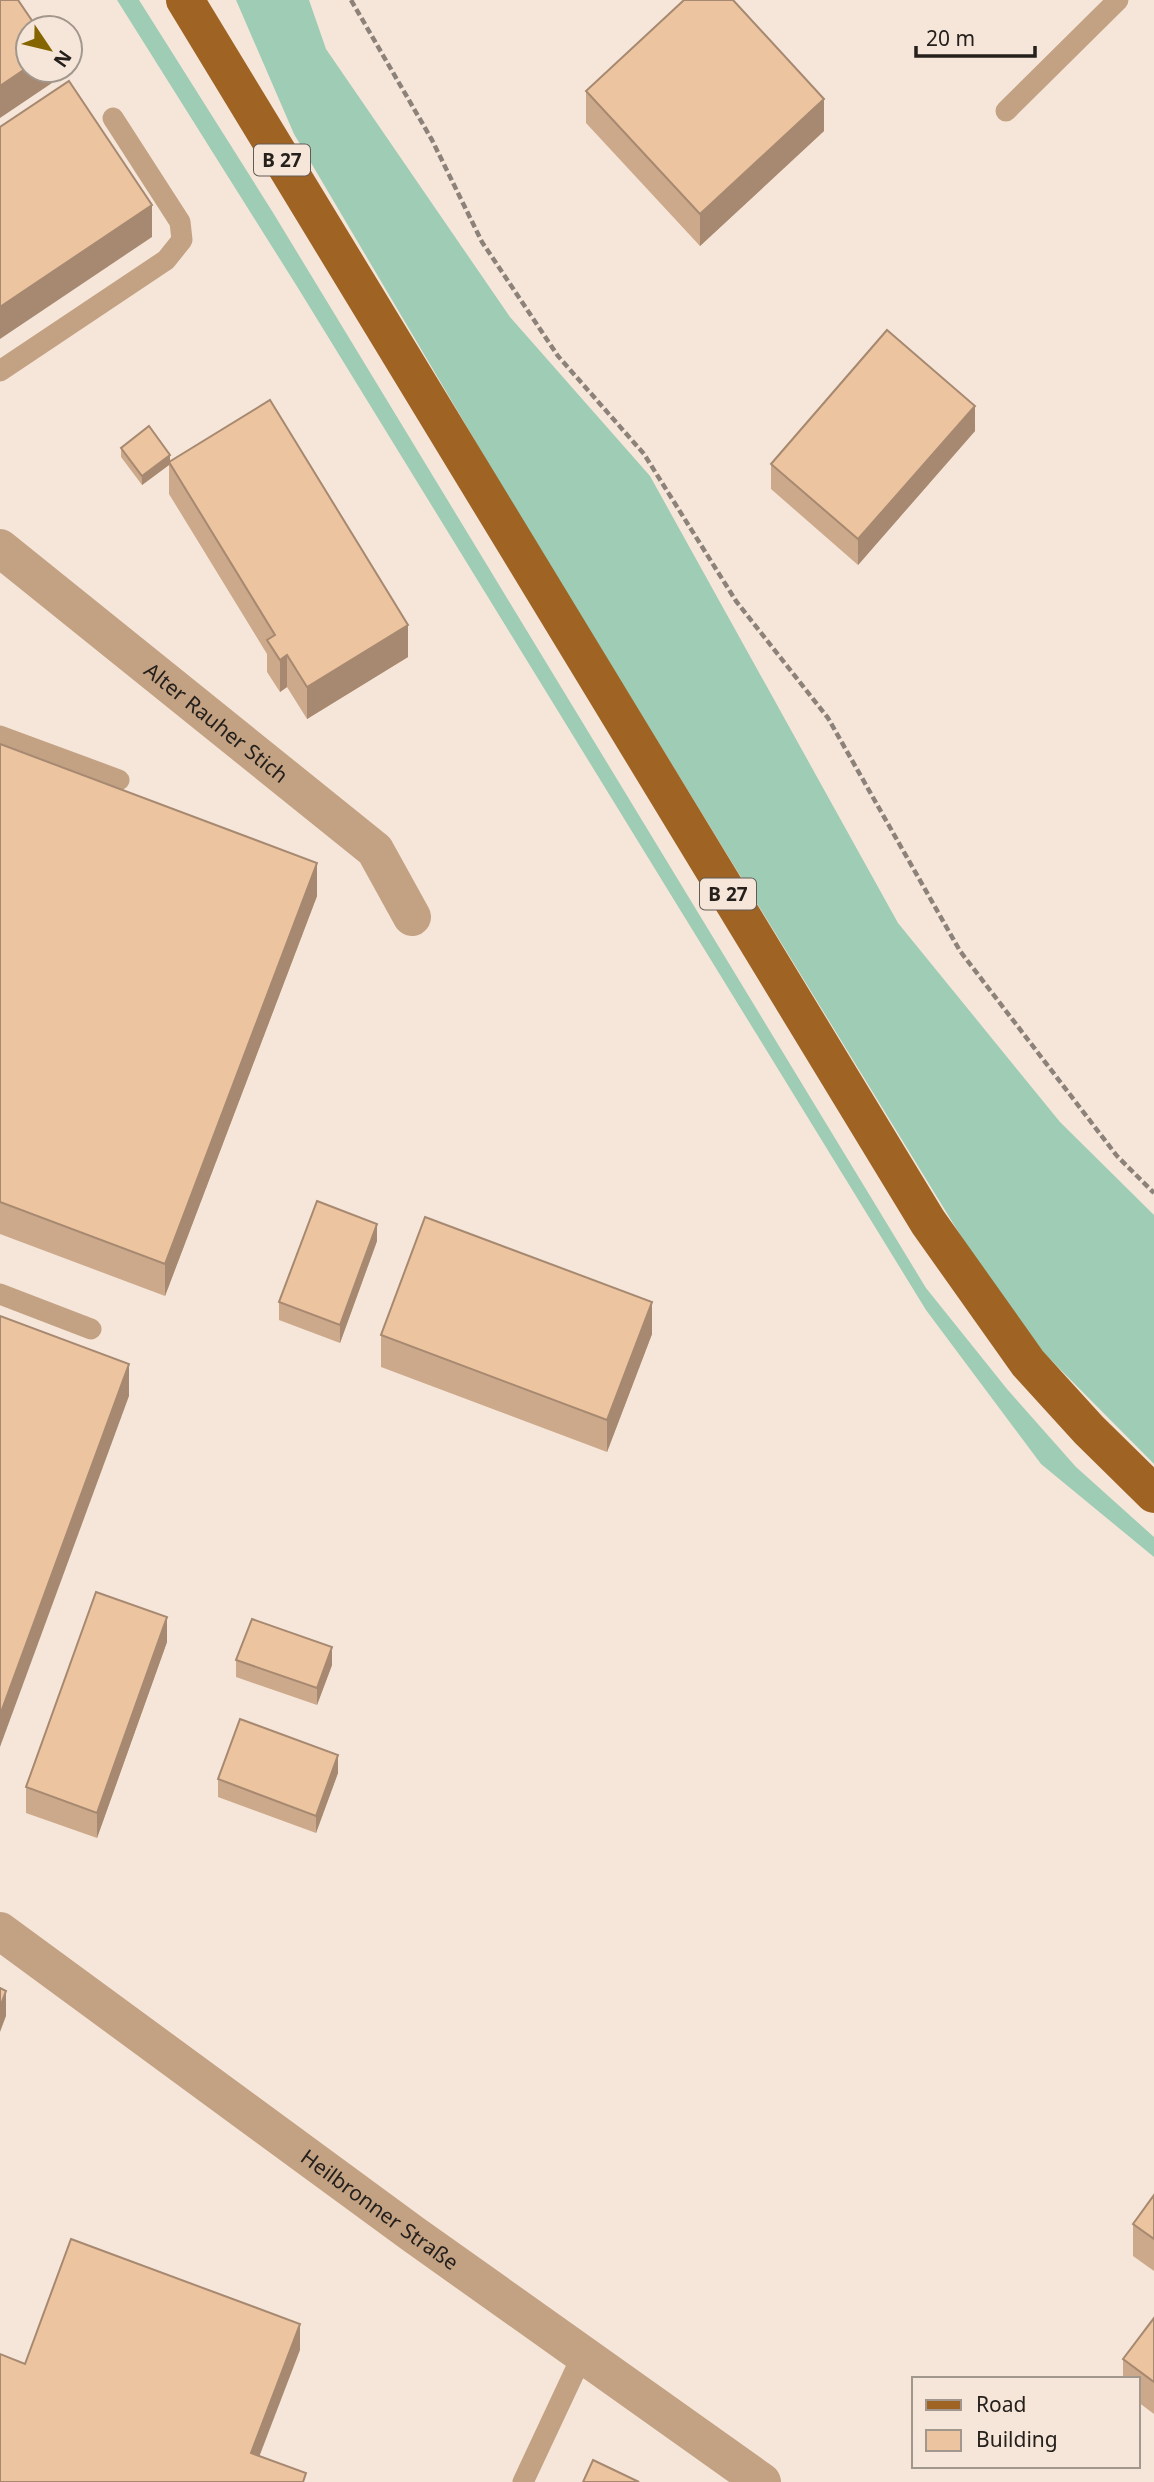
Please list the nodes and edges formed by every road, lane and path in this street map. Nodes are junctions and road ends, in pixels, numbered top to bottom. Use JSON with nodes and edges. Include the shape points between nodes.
{"nodes":[{"id":1,"x":185,"y":0,"type":"edge"},
{"id":2,"x":352,"y":0,"type":"edge"},
{"id":3,"x":1118,"y":0,"type":"edge"},
{"id":4,"x":1006,"y":111,"type":"dead end"},
{"id":5,"x":113,"y":118,"type":"dead end"},
{"id":6,"x":0,"y":371,"type":"edge"},
{"id":7,"x":0,"y":548,"type":"edge"},
{"id":8,"x":0,"y":737,"type":"edge"},
{"id":9,"x":119,"y":780,"type":"dead end"},
{"id":10,"x":412,"y":917,"type":"dead end"},
{"id":11,"x":1154,"y":1193,"type":"edge"},
{"id":12,"x":0,"y":1294,"type":"edge"},
{"id":13,"x":92,"y":1329,"type":"dead end"},
{"id":14,"x":1154,"y":1494,"type":"edge"},
{"id":15,"x":0,"y":1931,"type":"edge"},
{"id":16,"x":583,"y":2354,"type":"junction"},
{"id":17,"x":523,"y":2482,"type":"edge"},
{"id":18,"x":762,"y":2482,"type":"edge"}],
"edges":[{"from":1,"to":14,"type":"main road","number":"B 27","via":[[928,1222],[1028,1363]]},
{"from":2,"to":11,"type":"path","via":[[432,140],[482,242],[512,288],[558,356],[644,454],[736,601],[828,719],[960,951],[1117,1156]]},
{"from":3,"to":4,"type":"lane"},
{"from":5,"to":6,"type":"lane","via":[[180,222],[182,240],[166,260]]},
{"from":7,"to":10,"type":"street","name":"Alter Rauher Stich","via":[[375,850]]},
{"from":8,"to":9,"type":"lane"},
{"from":12,"to":13,"type":"lane"},
{"from":15,"to":16,"type":"street","name":"Heilbronner Straße"},
{"from":16,"to":17,"type":"lane"},
{"from":16,"to":18,"type":"street","name":"Heilbronner Straße"}]}
